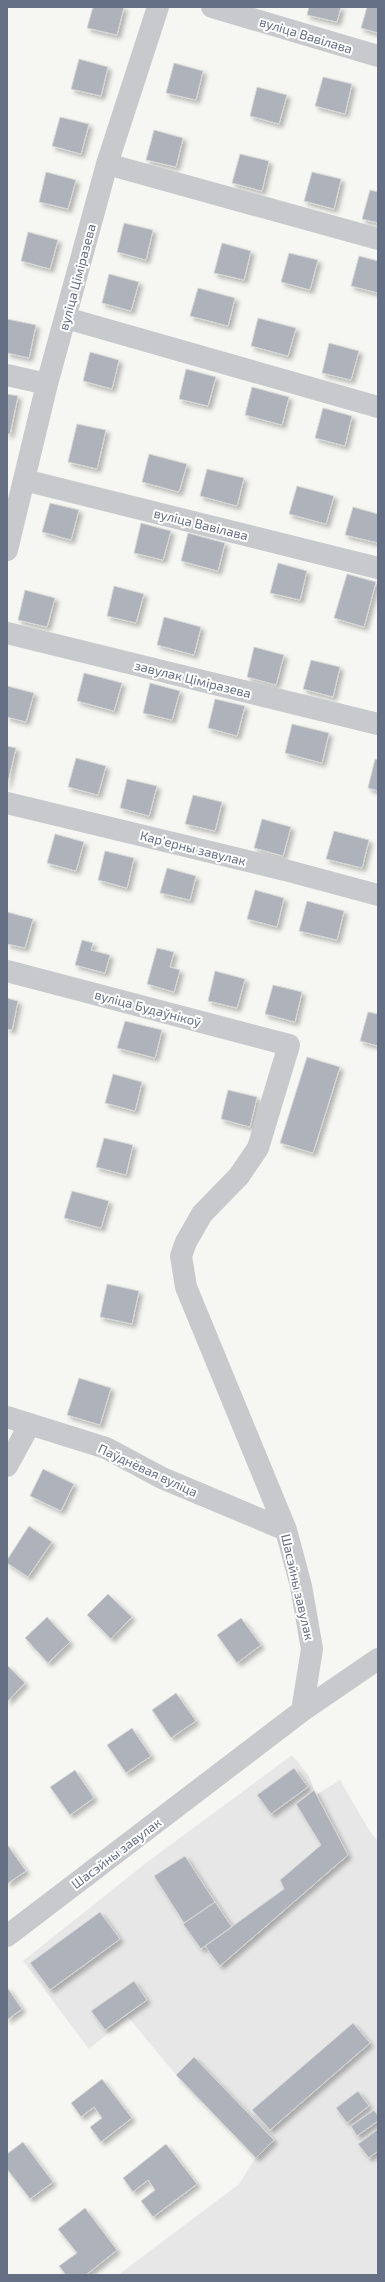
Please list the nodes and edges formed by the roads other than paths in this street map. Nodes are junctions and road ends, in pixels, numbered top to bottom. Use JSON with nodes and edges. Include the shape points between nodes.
{"nodes":[{"id":1,"x":158,"y":7,"type":"edge"},
{"id":2,"x":212,"y":7,"type":"edge"},
{"id":3,"x":378,"y":56,"type":"edge"},
{"id":4,"x":107,"y":164,"type":"junction"},
{"id":5,"x":378,"y":238,"type":"edge"},
{"id":6,"x":66,"y":318,"type":"junction"},
{"id":7,"x":7,"y":375,"type":"edge"},
{"id":8,"x":47,"y":384,"type":"junction"},
{"id":9,"x":378,"y":407,"type":"edge"},
{"id":10,"x":24,"y":480,"type":"junction"},
{"id":11,"x":7,"y":550,"type":"edge"},
{"id":12,"x":378,"y":568,"type":"edge"},
{"id":13,"x":7,"y":633,"type":"edge"},
{"id":14,"x":378,"y":724,"type":"edge"},
{"id":15,"x":7,"y":803,"type":"edge"},
{"id":16,"x":378,"y":895,"type":"edge"},
{"id":17,"x":7,"y":971,"type":"edge"},
{"id":18,"x":289,"y":1045,"type":"joint"},
{"id":19,"x":7,"y":1417,"type":"edge"},
{"id":20,"x":30,"y":1424,"type":"junction"},
{"id":21,"x":7,"y":1466,"type":"edge"},
{"id":22,"x":286,"y":1530,"type":"junction"},
{"id":23,"x":378,"y":1659,"type":"edge"},
{"id":24,"x":302,"y":1710,"type":"junction"},
{"id":25,"x":7,"y":1936,"type":"edge"}],
"edges":[{"from":1,"to":4,"type":"street","name":"вуліца Ціміразева"},
{"from":2,"to":3,"type":"street","name":"вуліца Вавілава"},
{"from":4,"to":5,"type":"street"},
{"from":4,"to":6,"type":"street","name":"вуліца Ціміразева"},
{"from":6,"to":8,"type":"street","name":"вуліца Ціміразева"},
{"from":6,"to":9,"type":"street"},
{"from":7,"to":8,"type":"street"},
{"from":8,"to":10,"type":"street","name":"вуліца Ціміразева"},
{"from":10,"to":11,"type":"street","name":"вуліца Ціміразева"},
{"from":10,"to":12,"type":"street","name":"вуліца Вавілава"},
{"from":13,"to":14,"type":"street","name":"завулак Ціміразева"},
{"from":15,"to":16,"type":"street","name":"Карʼерны завулак"},
{"from":17,"to":18,"type":"street","name":"вуліца Будаўнікоў"},
{"from":18,"to":22,"type":"street","name":"Шасэйны завулак","via":[[258,1148],[239,1176],[202,1214],[181,1256],[186,1287]]},
{"from":19,"to":20,"type":"street","name":"Паўднёвая вуліца"},
{"from":20,"to":21,"type":"street"},
{"from":20,"to":22,"type":"street","name":"Паўднёвая вуліца","via":[[106,1448],[162,1478]]},
{"from":22,"to":24,"type":"street","name":"Шасэйны завулак","via":[[301,1586],[312,1649]]},
{"from":23,"to":24,"type":"street"},
{"from":24,"to":25,"type":"street","name":"Шасэйны завулак"}]}
